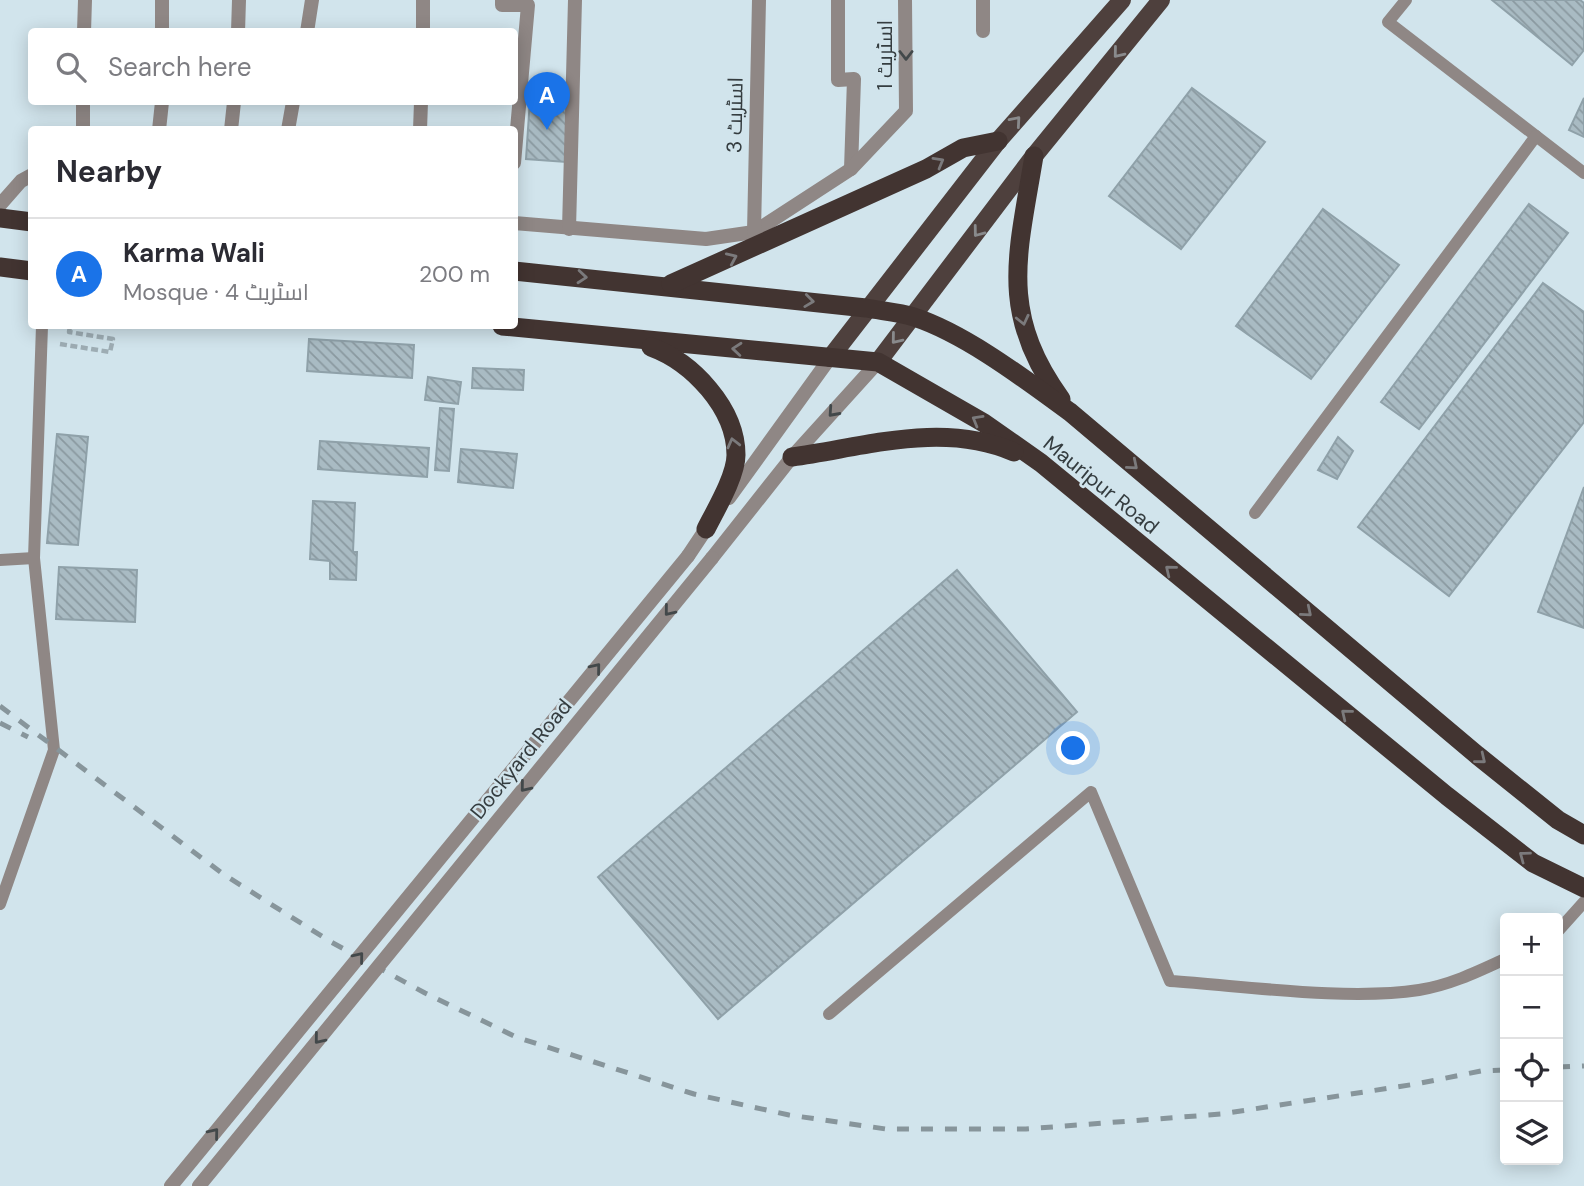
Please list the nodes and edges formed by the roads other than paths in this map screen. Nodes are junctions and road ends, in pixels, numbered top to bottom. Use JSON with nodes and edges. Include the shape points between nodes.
{"nodes":[{"id":1,"x":85,"y":0,"type":"edge"},
{"id":2,"x":162,"y":0,"type":"edge"},
{"id":3,"x":239,"y":0,"type":"edge"},
{"id":4,"x":312,"y":0,"type":"edge"},
{"id":5,"x":424,"y":0,"type":"edge"},
{"id":6,"x":502,"y":0,"type":"edge"},
{"id":7,"x":575,"y":0,"type":"edge"},
{"id":8,"x":759,"y":0,"type":"edge"},
{"id":9,"x":838,"y":0,"type":"edge"},
{"id":10,"x":905,"y":0,"type":"edge"},
{"id":11,"x":983,"y":0,"type":"edge"},
{"id":12,"x":1122,"y":0,"type":"edge"},
{"id":13,"x":1161,"y":0,"type":"edge"},
{"id":14,"x":1406,"y":0,"type":"edge"},
{"id":15,"x":84,"y":28,"type":"edge"},
{"id":16,"x":162,"y":28,"type":"edge"},
{"id":17,"x":238,"y":28,"type":"edge"},
{"id":18,"x":308,"y":28,"type":"edge"},
{"id":19,"x":423,"y":28,"type":"edge"},
{"id":20,"x":983,"y":31,"type":"dead end"},
{"id":21,"x":83,"y":105,"type":"edge"},
{"id":22,"x":162,"y":105,"type":"edge"},
{"id":23,"x":234,"y":105,"type":"edge"},
{"id":24,"x":292,"y":105,"type":"edge"},
{"id":25,"x":421,"y":105,"type":"edge"},
{"id":26,"x":83,"y":126,"type":"edge"},
{"id":27,"x":159,"y":126,"type":"edge"},
{"id":28,"x":231,"y":126,"type":"edge"},
{"id":29,"x":289,"y":126,"type":"edge"},
{"id":30,"x":420,"y":126,"type":"edge"},
{"id":31,"x":517,"y":126,"type":"edge"},
{"id":32,"x":1536,"y":136,"type":"junction"},
{"id":33,"x":998,"y":141,"type":"junction"},
{"id":34,"x":1034,"y":156,"type":"junction"},
{"id":35,"x":851,"y":169,"type":"junction"},
{"id":36,"x":1584,"y":173,"type":"edge"},
{"id":37,"x":28,"y":177,"type":"edge"},
{"id":38,"x":0,"y":205,"type":"edge"},
{"id":39,"x":0,"y":218,"type":"edge"},
{"id":40,"x":28,"y":222,"type":"edge"},
{"id":41,"x":518,"y":223,"type":"edge"},
{"id":42,"x":569,"y":229,"type":"junction"},
{"id":43,"x":754,"y":232,"type":"junction"},
{"id":44,"x":0,"y":267,"type":"edge"},
{"id":45,"x":28,"y":270,"type":"edge"},
{"id":46,"x":518,"y":271,"type":"edge"},
{"id":47,"x":670,"y":285,"type":"junction"},
{"id":48,"x":866,"y":308,"type":"junction"},
{"id":49,"x":914,"y":317,"type":"junction"},
{"id":50,"x":518,"y":328,"type":"edge"},
{"id":51,"x":42,"y":329,"type":"edge"},
{"id":52,"x":633,"y":340,"type":"junction"},
{"id":53,"x":830,"y":358,"type":"junction"},
{"id":54,"x":878,"y":362,"type":"junction"},
{"id":55,"x":1076,"y":417,"type":"junction"},
{"id":56,"x":792,"y":457,"type":"junction"},
{"id":57,"x":1047,"y":468,"type":"junction"},
{"id":58,"x":1255,"y":513,"type":"dead end"},
{"id":59,"x":706,"y":529,"type":"junction"},
{"id":60,"x":34,"y":558,"type":"junction"},
{"id":61,"x":0,"y":559,"type":"edge"},
{"id":62,"x":1584,"y":835,"type":"edge"},
{"id":63,"x":1584,"y":888,"type":"edge"},
{"id":64,"x":1584,"y":902,"type":"edge"},
{"id":65,"x":0,"y":904,"type":"edge"},
{"id":66,"x":1563,"y":925,"type":"edge"},
{"id":67,"x":1500,"y":961,"type":"edge"},
{"id":68,"x":829,"y":1014,"type":"dead end"},
{"id":69,"x":171,"y":1186,"type":"edge"},
{"id":70,"x":199,"y":1186,"type":"edge"}],
"edges":[{"from":1,"to":15,"type":"street"},
{"from":2,"to":16,"type":"street"},
{"from":3,"to":17,"type":"street"},
{"from":4,"to":18,"type":"street"},
{"from":5,"to":19,"type":"street"},
{"from":6,"to":31,"type":"street","via":[[502,5],[528,5]]},
{"from":7,"to":42,"type":"street"},
{"from":8,"to":43,"type":"street","name":"اسٹریٹ 3"},
{"from":9,"to":35,"type":"street","via":[[838,80],[854,79]]},
{"from":10,"to":35,"type":"street","name":"اسٹریٹ 1","one_way":true,"via":[[906,111]]},
{"from":11,"to":20,"type":"street"},
{"from":33,"to":12,"type":"main road","one_way":true},
{"from":13,"to":34,"type":"main road","one_way":true},
{"from":14,"to":32,"type":"lane","via":[[1388,22]]},
{"from":21,"to":26,"type":"street"},
{"from":22,"to":27,"type":"street"},
{"from":23,"to":28,"type":"street"},
{"from":24,"to":29,"type":"street"},
{"from":25,"to":30,"type":"street"},
{"from":32,"to":36,"type":"lane"},
{"from":32,"to":58,"type":"lane"},
{"from":47,"to":33,"type":"highway","one_way":true,"via":[[963,148]]},
{"from":33,"to":48,"type":"main road"},
{"from":34,"to":49,"type":"main road","one_way":true},
{"from":34,"to":55,"type":"highway","one_way":true,"via":[[1016,269],[1021,321],[1040,370]]},
{"from":35,"to":43,"type":"street"},
{"from":37,"to":38,"type":"street"},
{"from":39,"to":40,"type":"highway"},
{"from":41,"to":42,"type":"street"},
{"from":42,"to":43,"type":"street","via":[[706,239]]},
{"from":44,"to":45,"type":"highway"},
{"from":46,"to":47,"type":"highway","name":"Mauripur Road","one_way":true},
{"from":47,"to":48,"type":"highway","name":"Mauripur Road","one_way":true},
{"from":48,"to":49,"type":"highway","name":"Mauripur Road"},
{"from":48,"to":53,"type":"main road"},
{"from":49,"to":54,"type":"main road","one_way":true},
{"from":49,"to":55,"type":"highway","name":"Mauripur Road","via":[[1015,372]]},
{"from":50,"to":52,"type":"highway","name":"Mauripur Road"},
{"from":51,"to":60,"type":"lane"},
{"from":53,"to":52,"type":"highway","name":"Mauripur Road","one_way":true},
{"from":59,"to":52,"type":"highway","one_way":true,"via":[[737,456],[726,415],[704,381],[682,363]]},
{"from":53,"to":54,"type":"highway","name":"Mauripur Road"},
{"from":53,"to":59,"type":"street","name":"Dockyard Road"},
{"from":54,"to":56,"type":"street","name":"Dockyard Road","one_way":true},
{"from":57,"to":54,"type":"highway","name":"Mauripur Road","one_way":true,"via":[[984,424]]},
{"from":55,"to":62,"type":"highway","name":"Mauripur Road","one_way":true,"via":[[1477,755],[1558,820]]},
{"from":56,"to":57,"type":"highway","via":[[902,438],[952,437],[1000,446]]},
{"from":56,"to":70,"type":"street","name":"Dockyard Road","one_way":true,"bridge":true},
{"from":63,"to":57,"type":"highway","name":"Mauripur Road","one_way":true,"via":[[1533,863],[1447,796]]},
{"from":69,"to":59,"type":"street","name":"Dockyard Road","one_way":true,"bridge":true},
{"from":60,"to":61,"type":"lane"},
{"from":60,"to":65,"type":"lane","via":[[54,750]]},
{"from":64,"to":66,"type":"lane"},
{"from":67,"to":68,"type":"lane","via":[[1458,981],[1417,990],[1346,993],[1170,981],[1091,792]]}]}
